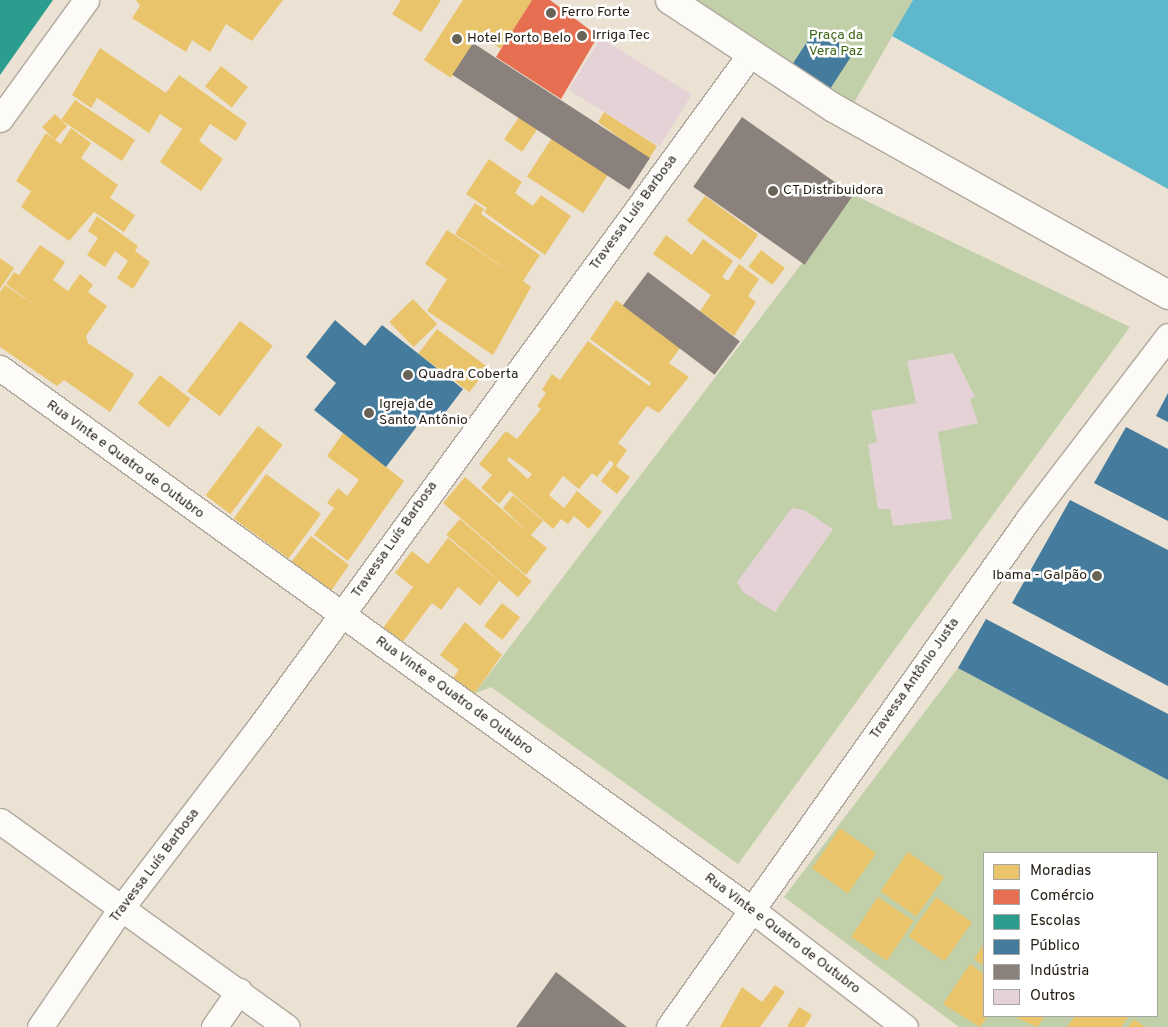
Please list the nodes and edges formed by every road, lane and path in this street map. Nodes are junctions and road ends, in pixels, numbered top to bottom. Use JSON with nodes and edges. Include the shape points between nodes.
{"nodes":[{"id":1,"x":86,"y":0,"type":"edge"},
{"id":2,"x":670,"y":0,"type":"edge"},
{"id":3,"x":751,"y":53,"type":"junction"},
{"id":4,"x":0,"y":119,"type":"edge"},
{"id":5,"x":1168,"y":295,"type":"edge"},
{"id":6,"x":1168,"y":336,"type":"edge"},
{"id":7,"x":0,"y":368,"type":"edge"},
{"id":8,"x":341,"y":616,"type":"junction"},
{"id":9,"x":0,"y":821,"type":"edge"},
{"id":10,"x":122,"y":907,"type":"junction"},
{"id":11,"x":751,"y":909,"type":"junction"},
{"id":12,"x":239,"y":991,"type":"junction"},
{"id":13,"x":40,"y":1027,"type":"edge"},
{"id":14,"x":214,"y":1027,"type":"edge"},
{"id":15,"x":287,"y":1027,"type":"edge"},
{"id":16,"x":669,"y":1027,"type":"edge"},
{"id":17,"x":906,"y":1027,"type":"edge"}],
"edges":[{"from":1,"to":4,"type":"street"},
{"from":2,"to":3,"type":"street"},
{"from":3,"to":5,"type":"street","via":[[834,108]]},
{"from":3,"to":8,"type":"street","name":"Travessa Luís Barbosa"},
{"from":6,"to":11,"type":"street","name":"Travessa Antônio Justa","via":[[1029,518]]},
{"from":7,"to":8,"type":"street","name":"Rua Vinte e Quatro de Outubro"},
{"from":8,"to":10,"type":"street","name":"Travessa Luís Barbosa"},
{"from":8,"to":11,"type":"street","name":"Rua Vinte e Quatro de Outubro"},
{"from":9,"to":10,"type":"street"},
{"from":10,"to":12,"type":"street"},
{"from":10,"to":13,"type":"street","name":"Travessa Luís Barbosa"},
{"from":11,"to":16,"type":"street","name":"Travessa Antônio Justa"},
{"from":11,"to":17,"type":"street","name":"Rua Vinte e Quatro de Outubro"},
{"from":12,"to":14,"type":"street"},
{"from":12,"to":15,"type":"street"}]}
